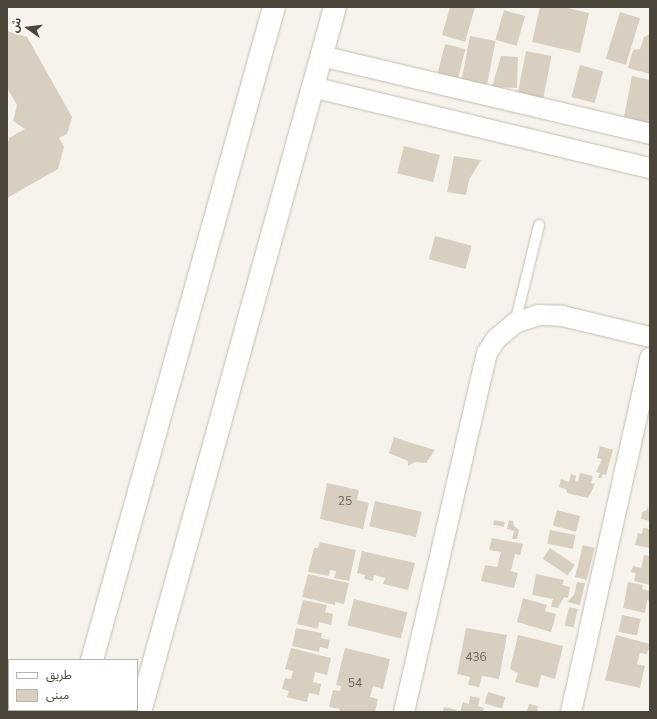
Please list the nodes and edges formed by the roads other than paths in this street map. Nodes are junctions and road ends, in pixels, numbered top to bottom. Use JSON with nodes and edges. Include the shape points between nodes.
{"nodes":[{"id":1,"x":274,"y":7,"type":"edge"},
{"id":2,"x":335,"y":7,"type":"edge"},
{"id":3,"x":321,"y":56,"type":"junction"},
{"id":4,"x":312,"y":87,"type":"junction"},
{"id":5,"x":650,"y":134,"type":"edge"},
{"id":6,"x":650,"y":168,"type":"edge"},
{"id":7,"x":539,"y":225,"type":"dead end"},
{"id":8,"x":515,"y":323,"type":"junction"},
{"id":9,"x":650,"y":337,"type":"edge"},
{"id":10,"x":650,"y":358,"type":"edge"},
{"id":11,"x":92,"y":659,"type":"edge"},
{"id":12,"x":140,"y":712,"type":"edge"},
{"id":13,"x":404,"y":712,"type":"edge"},
{"id":14,"x":571,"y":712,"type":"edge"}],
"edges":[{"from":1,"to":11,"type":"street"},
{"from":2,"to":3,"type":"street"},
{"from":3,"to":4,"type":"street"},
{"from":3,"to":5,"type":"street"},
{"from":4,"to":6,"type":"street"},
{"from":4,"to":12,"type":"street"},
{"from":7,"to":8,"type":"lane"},
{"from":8,"to":9,"type":"street","via":[[538,315],[562,316]]},
{"from":8,"to":13,"type":"street","via":[[496,339],[487,353]]},
{"from":10,"to":14,"type":"street"}]}
